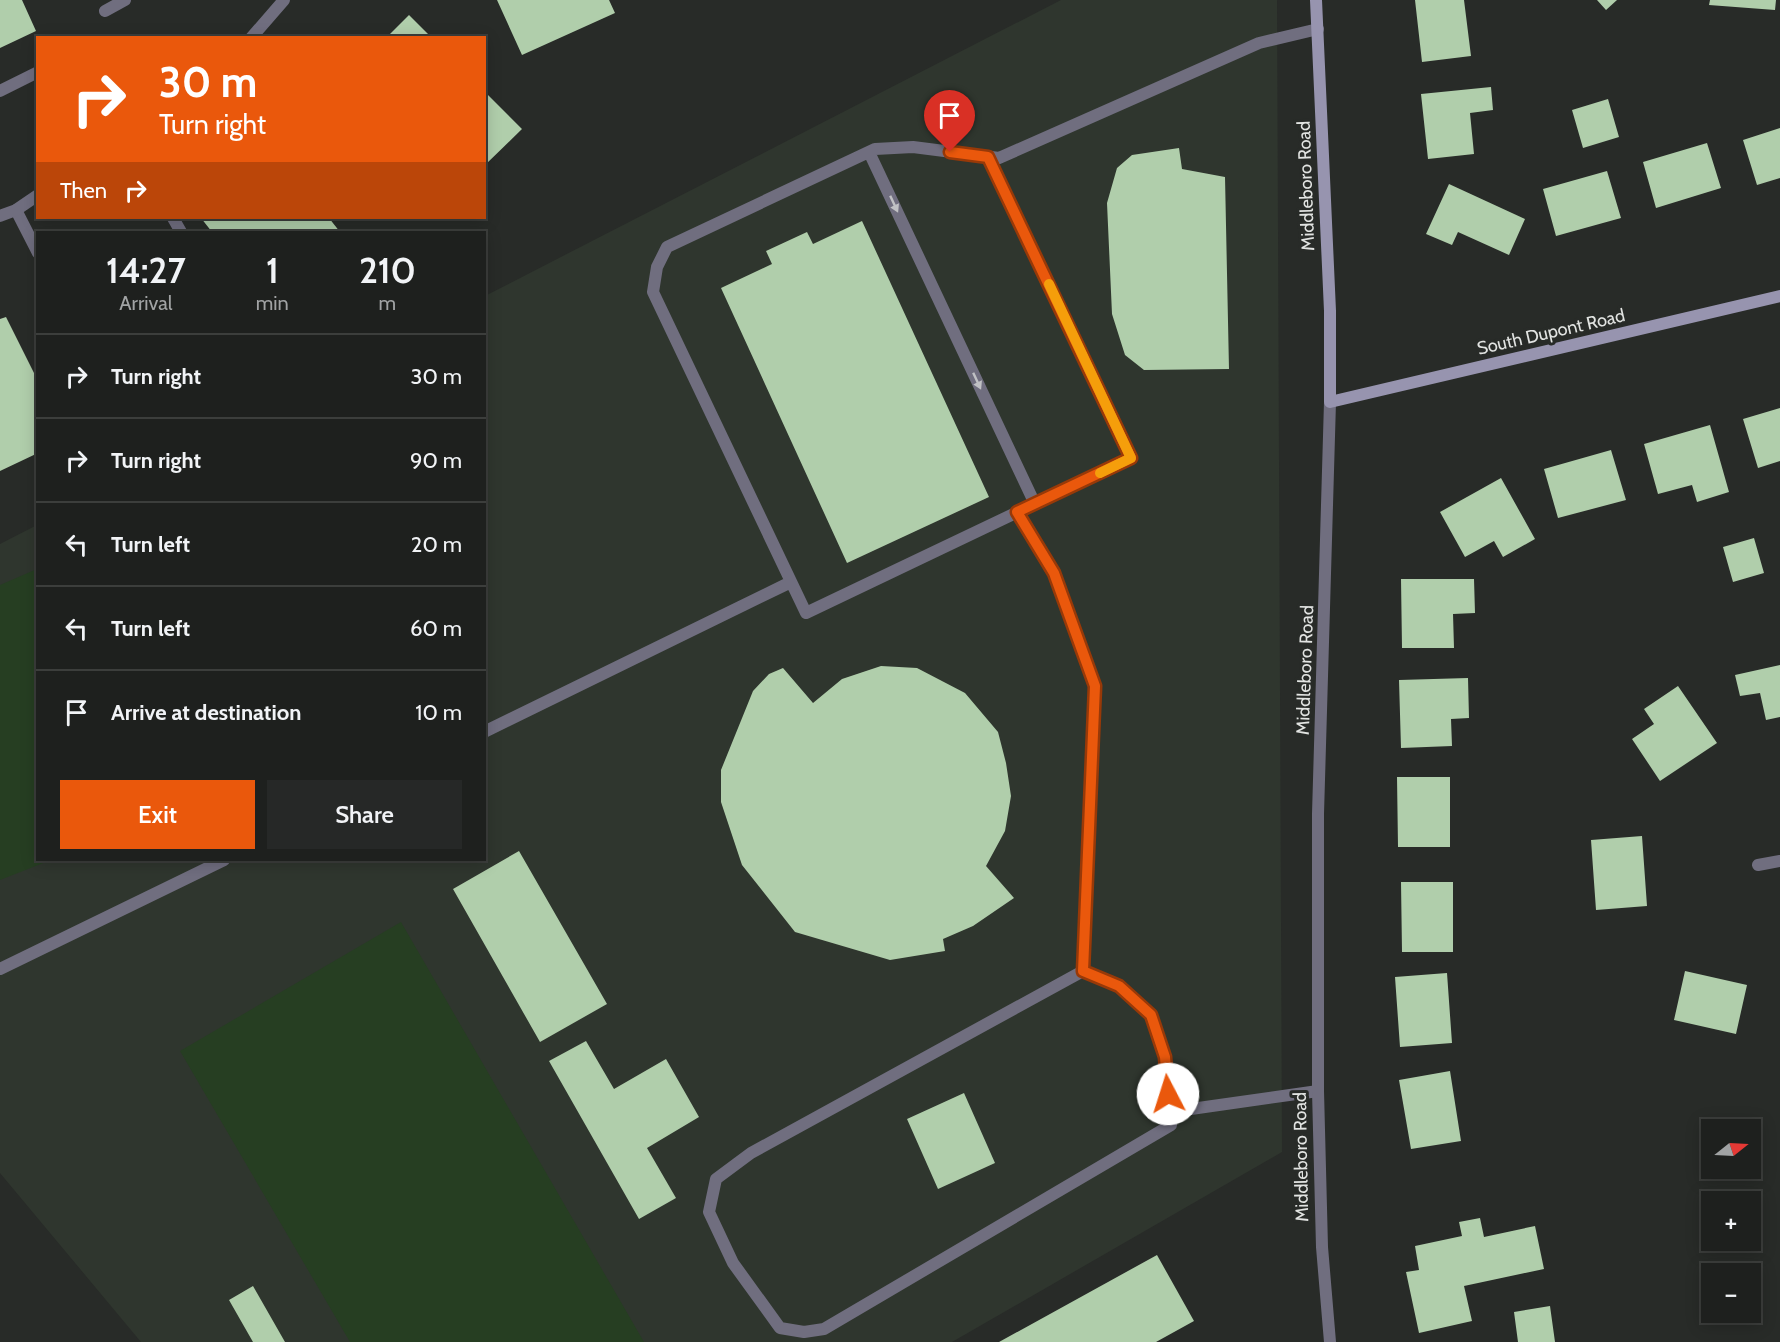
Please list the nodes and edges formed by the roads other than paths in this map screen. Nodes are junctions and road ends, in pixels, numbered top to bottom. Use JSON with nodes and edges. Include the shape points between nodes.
{"nodes":[{"id":1,"x":124,"y":0,"type":"edge"},
{"id":2,"x":284,"y":0,"type":"edge"},
{"id":3,"x":1316,"y":0,"type":"edge"},
{"id":4,"x":105,"y":11,"type":"dead end"},
{"id":5,"x":1318,"y":29,"type":"junction"},
{"id":6,"x":252,"y":36,"type":"edge"},
{"id":7,"x":36,"y":73,"type":"edge"},
{"id":8,"x":0,"y":91,"type":"edge"},
{"id":9,"x":869,"y":152,"type":"junction"},
{"id":10,"x":988,"y":157,"type":"junction"},
{"id":11,"x":36,"y":196,"type":"edge"},
{"id":12,"x":16,"y":210,"type":"junction"},
{"id":13,"x":0,"y":216,"type":"edge"},
{"id":14,"x":36,"y":249,"type":"edge"},
{"id":15,"x":1780,"y":296,"type":"edge"},
{"id":16,"x":1330,"y":402,"type":"junction"},
{"id":17,"x":1035,"y":504,"type":"junction"},
{"id":18,"x":1017,"y":512,"type":"junction"},
{"id":19,"x":791,"y":582,"type":"junction"},
{"id":20,"x":486,"y":731,"type":"edge"},
{"id":21,"x":222,"y":861,"type":"edge"},
{"id":22,"x":1780,"y":861,"type":"edge"},
{"id":23,"x":1758,"y":865,"type":"dead end"},
{"id":24,"x":0,"y":969,"type":"edge"},
{"id":25,"x":1083,"y":971,"type":"junction"},
{"id":26,"x":1318,"y":1091,"type":"junction"},
{"id":27,"x":1170,"y":1112,"type":"junction"},
{"id":28,"x":1330,"y":1342,"type":"edge"}],
"edges":[{"from":1,"to":4,"type":"street"},
{"from":2,"to":6,"type":"street"},
{"from":3,"to":5,"type":"street","name":"Middleboro Road"},
{"from":5,"to":10,"type":"street","via":[[1259,43],[999,158]]},
{"from":5,"to":16,"type":"street","name":"Middleboro Road"},
{"from":7,"to":8,"type":"street"},
{"from":9,"to":10,"type":"street","via":[[913,147]]},
{"from":9,"to":17,"type":"street","one_way":true},
{"from":9,"to":19,"type":"street","via":[[667,247],[657,267],[653,292]]},
{"from":10,"to":17,"type":"street","via":[[1131,458]]},
{"from":11,"to":12,"type":"street"},
{"from":12,"to":13,"type":"street"},
{"from":12,"to":14,"type":"street"},
{"from":15,"to":16,"type":"street","name":"South Dupont Road"},
{"from":16,"to":26,"type":"street","name":"Middleboro Road","via":[[1318,814]]},
{"from":17,"to":18,"type":"street"},
{"from":18,"to":19,"type":"street","via":[[806,613]]},
{"from":18,"to":25,"type":"street","via":[[1054,573],[1095,686]]},
{"from":19,"to":20,"type":"street"},
{"from":21,"to":24,"type":"street"},
{"from":22,"to":23,"type":"street"},
{"from":25,"to":27,"type":"street","via":[[1119,986],[1151,1015],[1165,1057]]},
{"from":25,"to":27,"type":"street","via":[[751,1153],[716,1179],[709,1212],[733,1263],[780,1328],[804,1332],[824,1329],[1171,1125]]},
{"from":26,"to":27,"type":"street"},
{"from":26,"to":28,"type":"street","name":"Middleboro Road","via":[[1322,1247]]}]}
